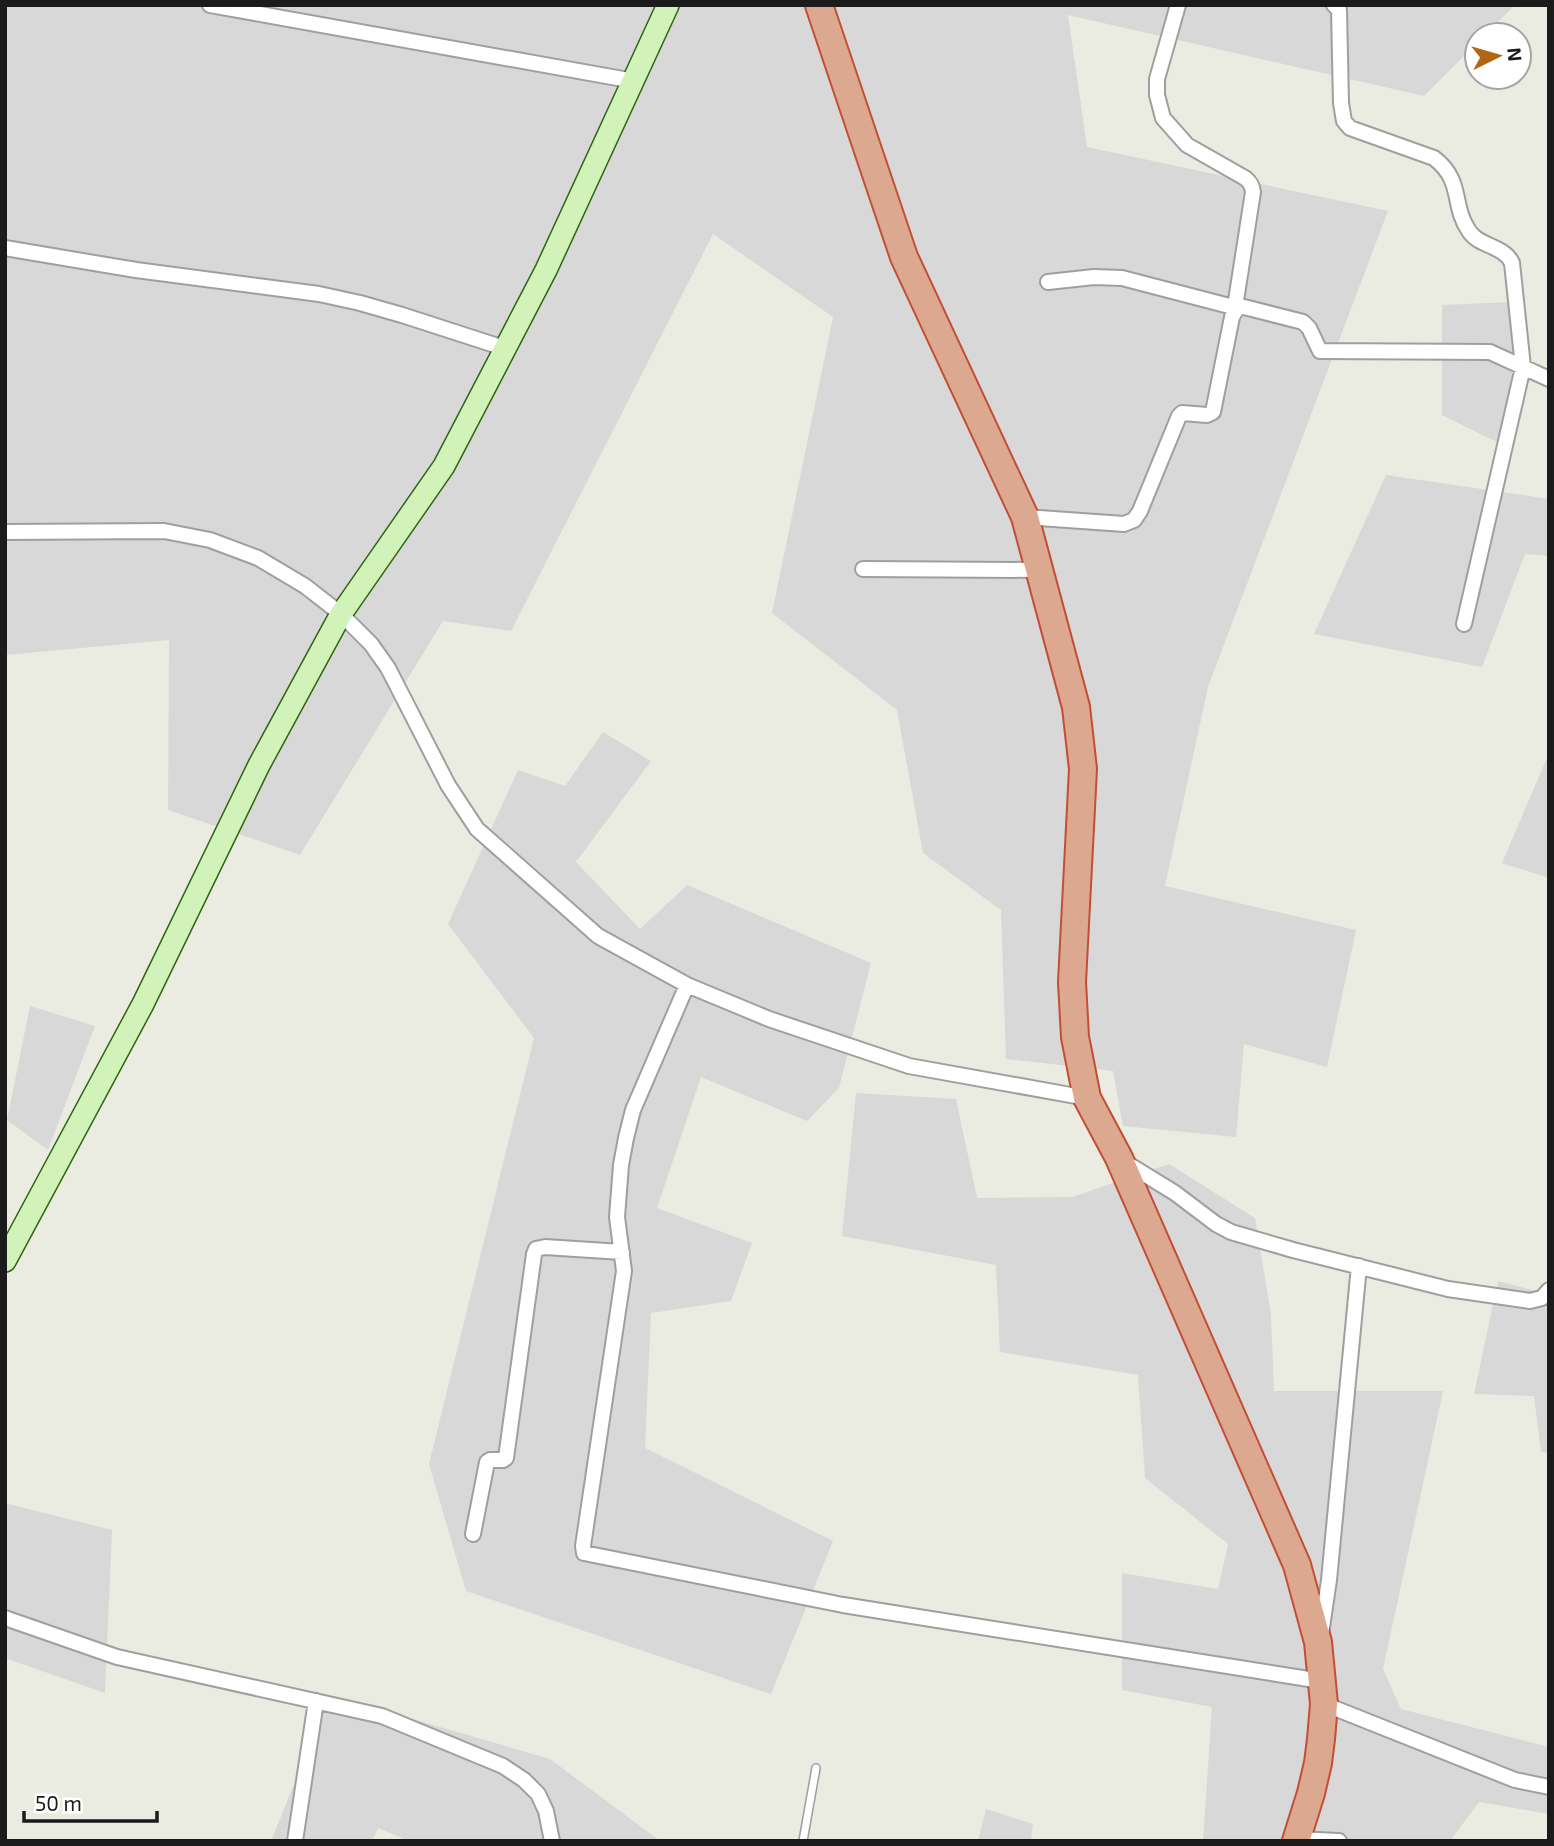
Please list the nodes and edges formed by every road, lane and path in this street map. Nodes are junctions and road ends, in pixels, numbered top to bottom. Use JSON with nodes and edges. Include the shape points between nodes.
{"nodes":[{"id":1,"x":210,"y":5,"type":"edge"},
{"id":2,"x":668,"y":5,"type":"edge"},
{"id":3,"x":819,"y":5,"type":"edge"},
{"id":4,"x":1178,"y":5,"type":"edge"},
{"id":5,"x":1334,"y":5,"type":"edge"},
{"id":6,"x":634,"y":81,"type":"junction"},
{"id":7,"x":5,"y":248,"type":"edge"},
{"id":8,"x":1048,"y":282,"type":"dead end"},
{"id":9,"x":1236,"y":307,"type":"junction"},
{"id":10,"x":504,"y":348,"type":"junction"},
{"id":11,"x":1522,"y":367,"type":"junction"},
{"id":12,"x":1549,"y":379,"type":"edge"},
{"id":13,"x":1025,"y":517,"type":"junction"},
{"id":14,"x":5,"y":532,"type":"edge"},
{"id":15,"x":863,"y":569,"type":"dead end"},
{"id":16,"x":1039,"y":570,"type":"junction"},
{"id":17,"x":341,"y":614,"type":"junction"},
{"id":18,"x":1464,"y":624,"type":"dead end"},
{"id":19,"x":687,"y":985,"type":"junction"},
{"id":20,"x":1087,"y":1098,"type":"junction"},
{"id":21,"x":1119,"y":1158,"type":"junction"},
{"id":22,"x":622,"y":1252,"type":"junction"},
{"id":23,"x":5,"y":1261,"type":"edge"},
{"id":24,"x":1359,"y":1266,"type":"junction"},
{"id":25,"x":1549,"y":1290,"type":"edge"},
{"id":26,"x":1543,"y":1301,"type":"edge"},
{"id":27,"x":473,"y":1534,"type":"dead end"},
{"id":28,"x":5,"y":1618,"type":"edge"},
{"id":29,"x":1319,"y":1653,"type":"junction"},
{"id":30,"x":1322,"y":1693,"type":"junction"},
{"id":31,"x":316,"y":1701,"type":"junction"},
{"id":32,"x":816,"y":1768,"type":"dead end"},
{"id":33,"x":1549,"y":1787,"type":"edge"},
{"id":34,"x":1297,"y":1840,"type":"edge"},
{"id":35,"x":295,"y":1841,"type":"edge"},
{"id":36,"x":552,"y":1841,"type":"edge"},
{"id":37,"x":803,"y":1841,"type":"edge"},
{"id":38,"x":1339,"y":1841,"type":"edge"}],
"edges":[{"from":1,"to":6,"type":"street"},
{"from":2,"to":6,"type":"street"},
{"from":3,"to":13,"type":"highway","via":[[904,257]]},
{"from":4,"to":9,"type":"street","via":[[1157,79],[1163,118],[1187,145],[1250,182],[1253,192]]},
{"from":5,"to":11,"type":"street","via":[[1339,10],[1344,121],[1350,128],[1445,166],[1466,227],[1510,259]]},
{"from":6,"to":10,"type":"street","via":[[546,270]]},
{"from":7,"to":10,"type":"street","via":[[333,297]]},
{"from":8,"to":9,"type":"street","via":[[1094,276],[1122,278]]},
{"from":9,"to":11,"type":"street","via":[[1303,322],[1320,351],[1490,352]]},
{"from":9,"to":13,"type":"street","via":[[1213,412],[1179,416],[1134,520],[1124,524]]},
{"from":10,"to":17,"type":"street","via":[[444,466]]},
{"from":11,"to":12,"type":"street"},
{"from":11,"to":18,"type":"street"},
{"from":13,"to":16,"type":"highway"},
{"from":14,"to":17,"type":"street","via":[[164,531],[210,540],[258,558]]},
{"from":15,"to":16,"type":"street"},
{"from":16,"to":20,"type":"highway","via":[[1076,707],[1083,769],[1072,982],[1075,1037]]},
{"from":17,"to":19,"type":"street","via":[[388,668],[477,829],[598,936]]},
{"from":17,"to":23,"type":"street","via":[[259,765],[143,1004]]},
{"from":19,"to":20,"type":"street","via":[[769,1019],[909,1066]]},
{"from":19,"to":22,"type":"street","via":[[633,1110],[621,1165],[617,1227]]},
{"from":20,"to":21,"type":"highway"},
{"from":21,"to":24,"type":"street","via":[[1231,1232]]},
{"from":21,"to":29,"type":"highway","via":[[1297,1565]]},
{"from":22,"to":27,"type":"street","via":[[545,1247],[534,1254],[506,1458],[487,1462]]},
{"from":22,"to":30,"type":"street","via":[[624,1270],[584,1553]]},
{"from":24,"to":26,"type":"street","via":[[1448,1289]]},
{"from":24,"to":29,"type":"street"},
{"from":25,"to":26,"type":"street"},
{"from":28,"to":31,"type":"street","via":[[117,1657]]},
{"from":29,"to":30,"type":"highway"},
{"from":30,"to":33,"type":"street","via":[[1515,1780]]},
{"from":30,"to":34,"type":"highway","via":[[1318,1763]]},
{"from":31,"to":35,"type":"street"},
{"from":31,"to":36,"type":"street","via":[[382,1716],[503,1766],[538,1794]]},
{"from":32,"to":37,"type":"lane"},
{"from":34,"to":38,"type":"street"}]}
